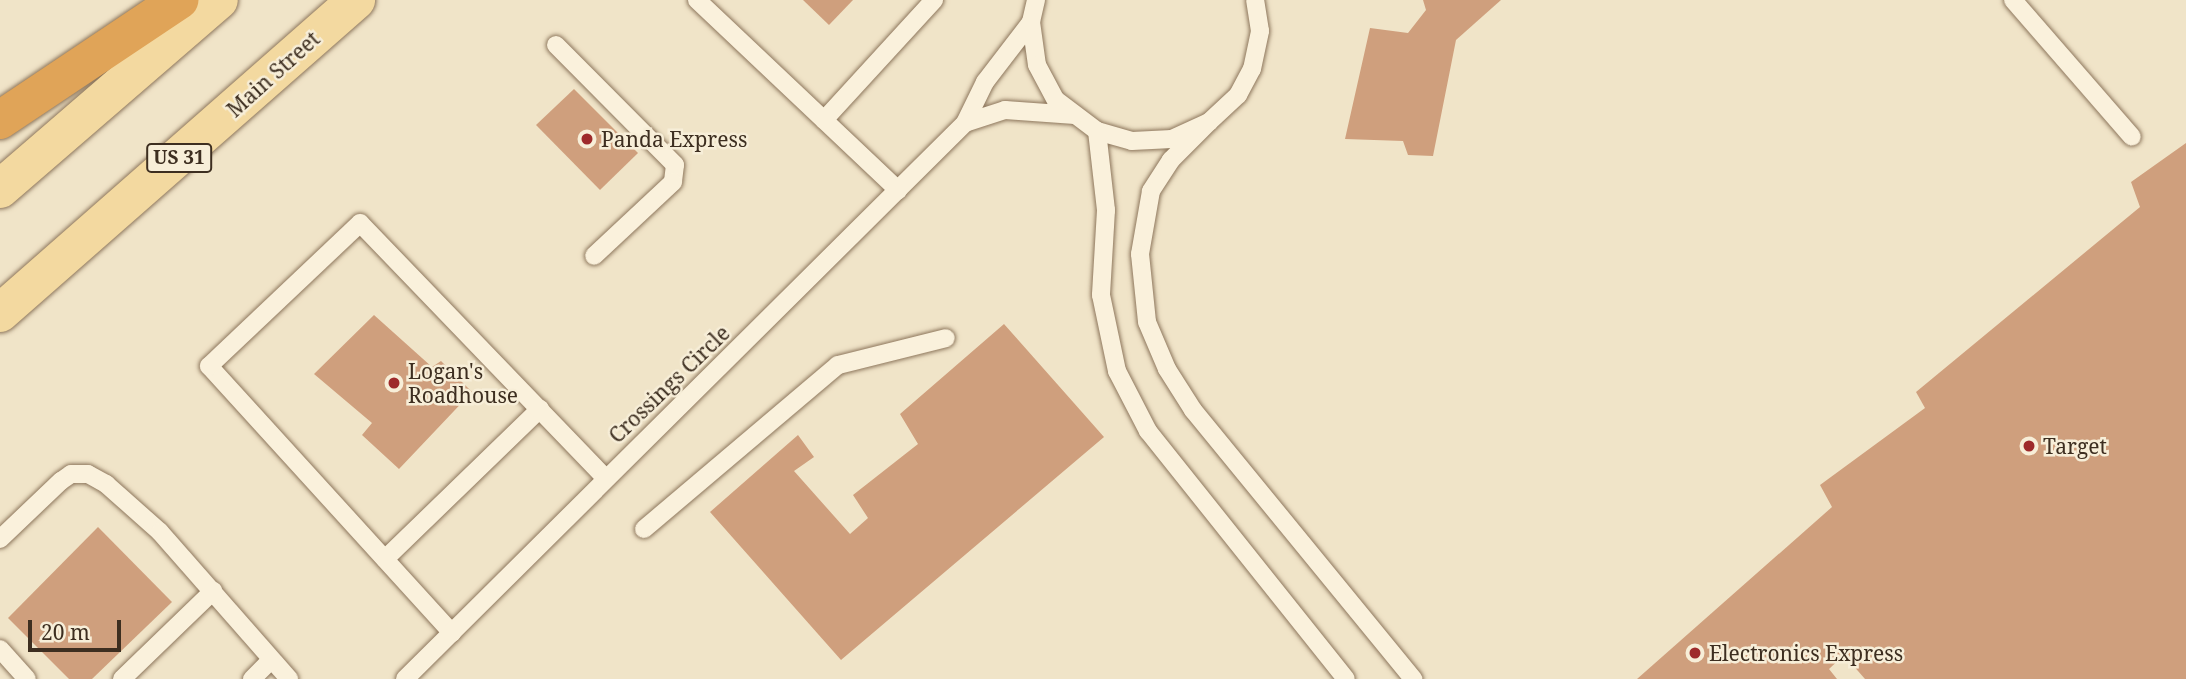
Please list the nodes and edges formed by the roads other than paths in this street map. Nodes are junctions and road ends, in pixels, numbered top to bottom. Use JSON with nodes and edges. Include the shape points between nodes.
{"nodes":[{"id":1,"x":179,"y":0,"type":"edge"},
{"id":2,"x":219,"y":0,"type":"edge"},
{"id":3,"x":356,"y":0,"type":"edge"},
{"id":4,"x":697,"y":0,"type":"edge"},
{"id":5,"x":934,"y":0,"type":"edge"},
{"id":6,"x":1036,"y":0,"type":"edge"},
{"id":7,"x":1255,"y":0,"type":"edge"},
{"id":8,"x":2013,"y":0,"type":"edge"},
{"id":9,"x":1031,"y":22,"type":"junction"},
{"id":10,"x":556,"y":45,"type":"dead end"},
{"id":11,"x":1077,"y":116,"type":"junction"},
{"id":12,"x":0,"y":120,"type":"edge"},
{"id":13,"x":824,"y":120,"type":"junction"},
{"id":14,"x":1209,"y":122,"type":"junction"},
{"id":15,"x":965,"y":123,"type":"junction"},
{"id":16,"x":1097,"y":131,"type":"junction"},
{"id":17,"x":2132,"y":137,"type":"dead end"},
{"id":18,"x":0,"y":189,"type":"edge"},
{"id":19,"x":898,"y":190,"type":"junction"},
{"id":20,"x":594,"y":256,"type":"dead end"},
{"id":21,"x":0,"y":313,"type":"edge"},
{"id":22,"x":946,"y":338,"type":"dead end"},
{"id":23,"x":540,"y":409,"type":"junction"},
{"id":24,"x":605,"y":478,"type":"junction"},
{"id":25,"x":644,"y":529,"type":"dead end"},
{"id":26,"x":0,"y":539,"type":"edge"},
{"id":27,"x":384,"y":559,"type":"junction"},
{"id":28,"x":213,"y":591,"type":"junction"},
{"id":29,"x":452,"y":633,"type":"junction"},
{"id":30,"x":0,"y":649,"type":"edge"},
{"id":31,"x":271,"y":660,"type":"junction"},
{"id":32,"x":27,"y":679,"type":"edge"},
{"id":33,"x":122,"y":679,"type":"edge"},
{"id":34,"x":251,"y":679,"type":"edge"},
{"id":35,"x":289,"y":679,"type":"edge"},
{"id":36,"x":405,"y":679,"type":"edge"},
{"id":37,"x":1346,"y":679,"type":"edge"},
{"id":38,"x":1413,"y":679,"type":"edge"}],
"edges":[{"from":1,"to":12,"type":"highway"},
{"from":2,"to":18,"type":"main road"},
{"from":3,"to":21,"type":"main road","name":"Main Street","number":"US 31"},
{"from":4,"to":13,"type":"lane"},
{"from":5,"to":13,"type":"lane"},
{"from":6,"to":9,"type":"lane"},
{"from":7,"to":14,"type":"lane","via":[[1260,30],[1252,69],[1238,95]]},
{"from":8,"to":17,"type":"lane"},
{"from":9,"to":11,"type":"lane","via":[[1037,65],[1056,100]]},
{"from":9,"to":15,"type":"lane","via":[[985,82]]},
{"from":10,"to":20,"type":"lane","via":[[675,165],[673,182]]},
{"from":11,"to":15,"type":"lane","via":[[1005,110]]},
{"from":11,"to":16,"type":"lane"},
{"from":13,"to":19,"type":"lane"},
{"from":14,"to":16,"type":"lane","via":[[1172,139],[1132,141]]},
{"from":14,"to":38,"type":"lane","via":[[1171,160],[1151,191],[1140,254],[1147,322],[1167,369],[1193,410]]},
{"from":15,"to":19,"type":"lane","name":"Crossings Circle"},
{"from":16,"to":37,"type":"lane","via":[[1106,210],[1101,295],[1117,370],[1148,431]]},
{"from":19,"to":24,"type":"lane","name":"Crossings Circle"},
{"from":22,"to":25,"type":"lane","via":[[838,365]]},
{"from":23,"to":24,"type":"lane"},
{"from":23,"to":27,"type":"lane"},
{"from":23,"to":27,"type":"lane","via":[[360,223],[209,366]]},
{"from":24,"to":29,"type":"lane","name":"Crossings Circle"},
{"from":26,"to":28,"type":"lane","via":[[61,481],[71,474],[88,474],[106,484],[160,532]]},
{"from":27,"to":29,"type":"lane"},
{"from":28,"to":31,"type":"lane"},
{"from":28,"to":33,"type":"lane"},
{"from":29,"to":36,"type":"lane","name":"Crossings Circle"},
{"from":30,"to":32,"type":"lane"},
{"from":31,"to":34,"type":"lane"},
{"from":31,"to":35,"type":"lane"}]}
